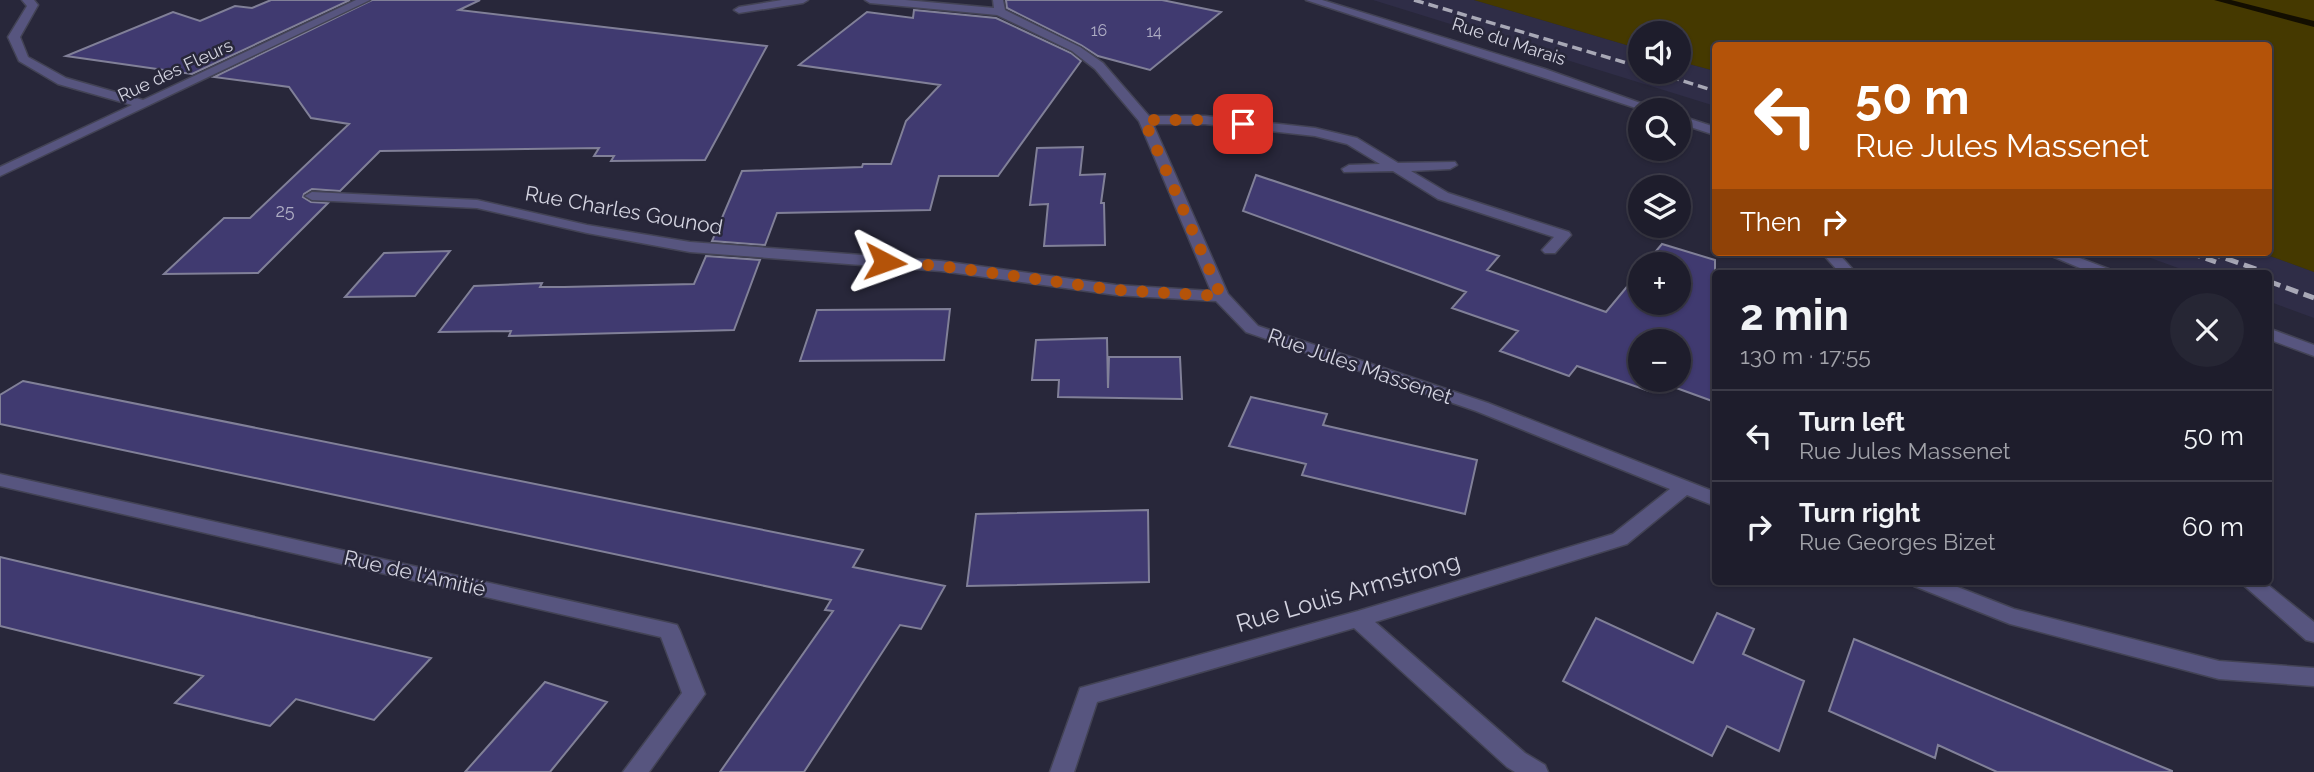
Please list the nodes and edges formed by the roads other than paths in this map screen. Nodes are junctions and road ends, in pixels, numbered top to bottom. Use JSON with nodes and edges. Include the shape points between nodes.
{"nodes":[{"id":1,"x":27,"y":0,"type":"edge"},
{"id":2,"x":365,"y":0,"type":"edge"},
{"id":3,"x":803,"y":0,"type":"edge"},
{"id":4,"x":870,"y":0,"type":"edge"},
{"id":5,"x":1311,"y":0,"type":"edge"},
{"id":6,"x":999,"y":6,"type":"edge"},
{"id":7,"x":739,"y":10,"type":"dead end"},
{"id":8,"x":1628,"y":101,"type":"edge"},
{"id":9,"x":143,"y":104,"type":"junction"},
{"id":10,"x":1144,"y":120,"type":"junction"},
{"id":11,"x":1691,"y":123,"type":"edge"},
{"id":12,"x":1712,"y":130,"type":"edge"},
{"id":13,"x":1450,"y":165,"type":"dead end"},
{"id":14,"x":1396,"y":167,"type":"junction"},
{"id":15,"x":1349,"y":169,"type":"dead end"},
{"id":16,"x":0,"y":172,"type":"edge"},
{"id":17,"x":312,"y":195,"type":"dead end"},
{"id":18,"x":1550,"y":250,"type":"dead end"},
{"id":19,"x":1832,"y":256,"type":"edge"},
{"id":20,"x":2061,"y":256,"type":"edge"},
{"id":21,"x":1844,"y":270,"type":"edge"},
{"id":22,"x":2098,"y":270,"type":"edge"},
{"id":23,"x":1221,"y":296,"type":"junction"},
{"id":24,"x":2272,"y":335,"type":"edge"},
{"id":25,"x":2314,"y":351,"type":"edge"},
{"id":26,"x":0,"y":480,"type":"edge"},
{"id":27,"x":1685,"y":486,"type":"junction"},
{"id":28,"x":1712,"y":498,"type":"edge"},
{"id":29,"x":1931,"y":585,"type":"edge"},
{"id":30,"x":2254,"y":585,"type":"edge"},
{"id":31,"x":1358,"y":619,"type":"junction"},
{"id":32,"x":2314,"y":634,"type":"edge"},
{"id":33,"x":2314,"y":677,"type":"edge"},
{"id":34,"x":635,"y":772,"type":"edge"},
{"id":35,"x":1062,"y":772,"type":"edge"},
{"id":36,"x":1536,"y":772,"type":"edge"}],
"edges":[{"from":1,"to":9,"type":"street","via":[[33,5],[14,37],[23,59],[62,81]]},
{"from":2,"to":9,"type":"street","name":"Rue des Fleurs"},
{"from":3,"to":7,"type":"street"},
{"from":4,"to":6,"type":"street"},
{"from":5,"to":8,"type":"street","name":"Rue du Marais"},
{"from":6,"to":10,"type":"street","name":"Rue Jules Massenet","via":[[1084,54]]},
{"from":9,"to":16,"type":"street","name":"Rue des Fleurs"},
{"from":10,"to":14,"type":"street","via":[[1205,120],[1315,132],[1352,141]]},
{"from":10,"to":23,"type":"street","name":"Rue Jules Massenet"},
{"from":11,"to":12,"type":"street"},
{"from":13,"to":14,"type":"street"},
{"from":14,"to":15,"type":"street"},
{"from":14,"to":18,"type":"street","via":[[1443,195],[1564,235]]},
{"from":17,"to":23,"type":"street","name":"Rue Charles Gounod","via":[[477,204],[690,247],[941,266],[1116,290]]},
{"from":19,"to":21,"type":"street"},
{"from":20,"to":22,"type":"street"},
{"from":23,"to":27,"type":"street","name":"Rue Jules Massenet","via":[[1252,329],[1482,407]]},
{"from":24,"to":25,"type":"street"},
{"from":26,"to":34,"type":"street","name":"Rue de l'Amitié","via":[[669,631],[694,694]]},
{"from":27,"to":28,"type":"street","name":"Rue Jules Massenet"},
{"from":27,"to":31,"type":"street","name":"Rue Louis Armstrong","via":[[1620,539]]},
{"from":29,"to":33,"type":"street","via":[[2010,616],[2219,670]]},
{"from":30,"to":32,"type":"street"},
{"from":31,"to":35,"type":"street","name":"Rue Louis Armstrong","via":[[1088,695]]},
{"from":31,"to":36,"type":"street","via":[[1516,760]]}]}
